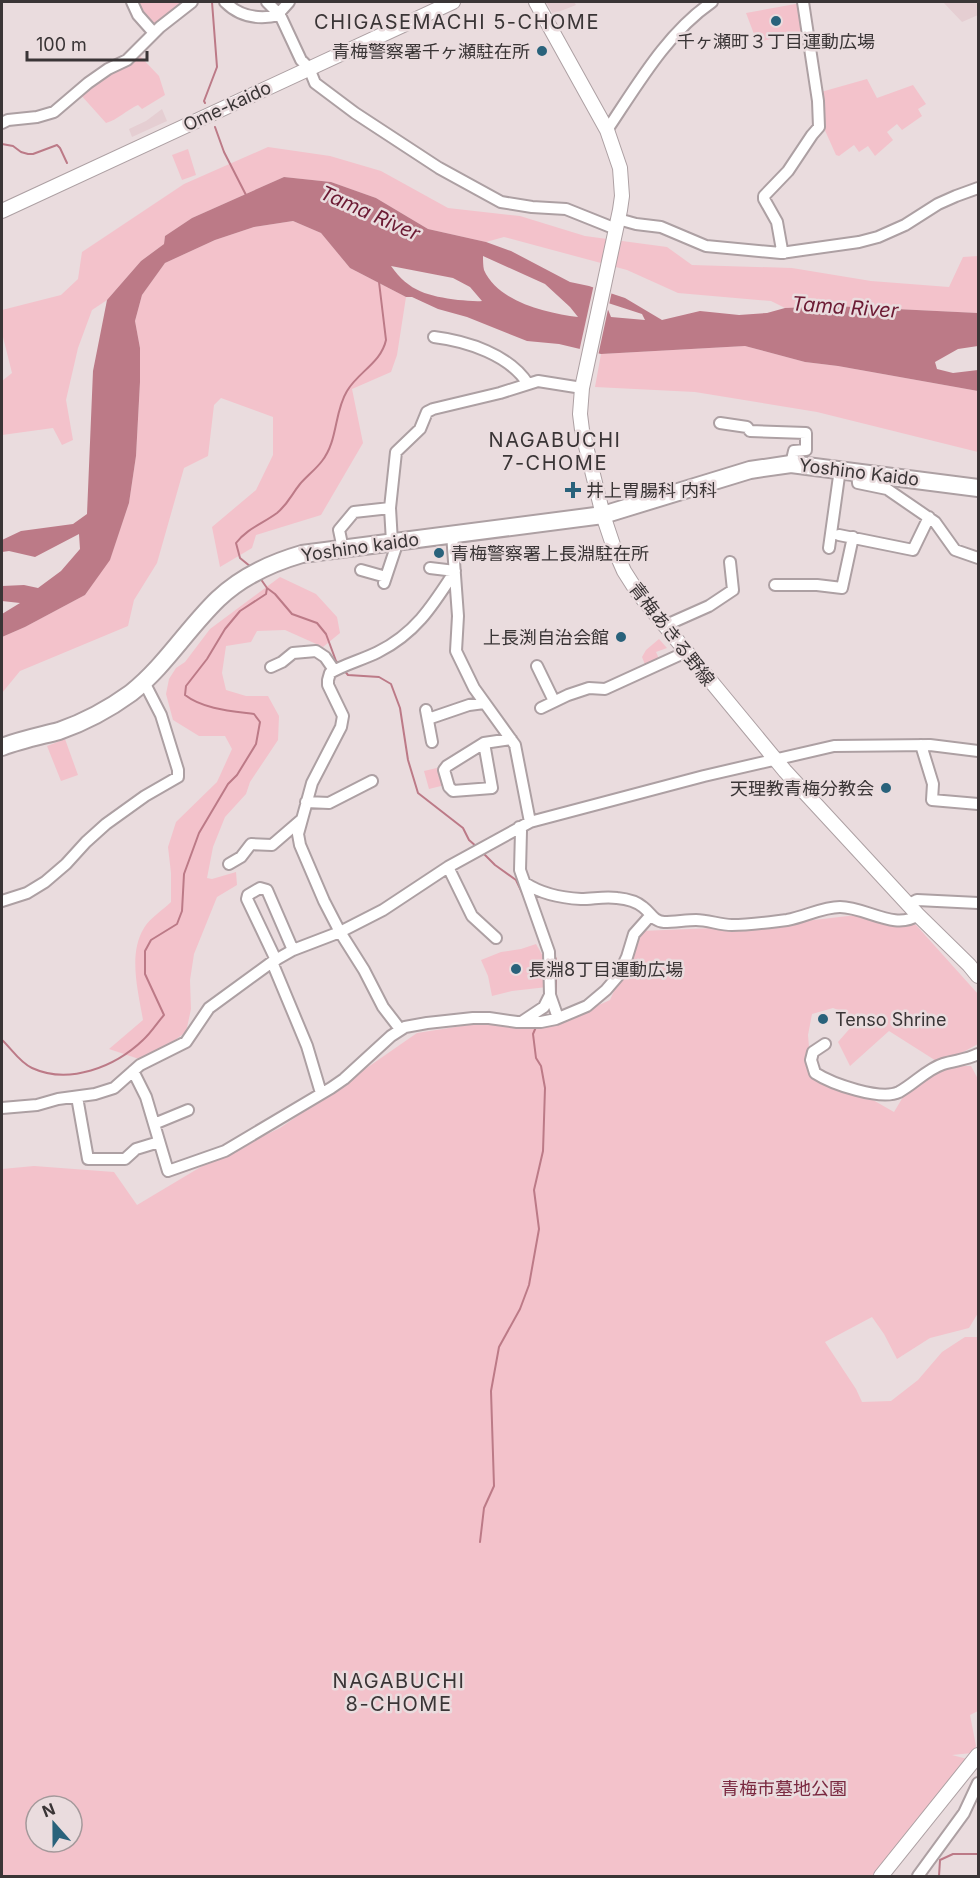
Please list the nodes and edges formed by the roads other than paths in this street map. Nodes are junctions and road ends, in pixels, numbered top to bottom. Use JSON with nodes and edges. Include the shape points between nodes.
{"nodes":[{"id":1,"x":132,"y":2,"type":"edge"},
{"id":2,"x":192,"y":2,"type":"edge"},
{"id":3,"x":225,"y":2,"type":"edge"},
{"id":4,"x":267,"y":2,"type":"edge"},
{"id":5,"x":289,"y":2,"type":"edge"},
{"id":6,"x":453,"y":2,"type":"edge"},
{"id":7,"x":536,"y":2,"type":"edge"},
{"id":8,"x":712,"y":2,"type":"edge"},
{"id":9,"x":803,"y":2,"type":"edge"},
{"id":10,"x":279,"y":15,"type":"junction"},
{"id":11,"x":154,"y":33,"type":"junction"},
{"id":12,"x":309,"y":68,"type":"junction"},
{"id":13,"x":4,"y":121,"type":"edge"},
{"id":14,"x":607,"y":130,"type":"junction"},
{"id":15,"x":978,"y":188,"type":"edge"},
{"id":16,"x":2,"y":211,"type":"edge"},
{"id":17,"x":616,"y":228,"type":"junction"},
{"id":18,"x":784,"y":253,"type":"junction"},
{"id":19,"x":434,"y":337,"type":"dead end"},
{"id":20,"x":528,"y":384,"type":"junction"},
{"id":21,"x":582,"y":388,"type":"junction"},
{"id":22,"x":720,"y":423,"type":"dead end"},
{"id":23,"x":791,"y":464,"type":"junction"},
{"id":24,"x":848,"y":470,"type":"junction"},
{"id":25,"x":978,"y":488,"type":"edge"},
{"id":26,"x":390,"y":508,"type":"junction"},
{"id":27,"x":603,"y":515,"type":"junction"},
{"id":28,"x":929,"y":517,"type":"junction"},
{"id":29,"x":452,"y":534,"type":"junction"},
{"id":30,"x":839,"y":535,"type":"dead end"},
{"id":31,"x":852,"y":537,"type":"junction"},
{"id":32,"x":395,"y":542,"type":"junction"},
{"id":33,"x":829,"y":548,"type":"dead end"},
{"id":34,"x":343,"y":549,"type":"junction"},
{"id":35,"x":978,"y":558,"type":"edge"},
{"id":36,"x":730,"y":562,"type":"dead end"},
{"id":37,"x":430,"y":568,"type":"dead end"},
{"id":38,"x":361,"y":570,"type":"dead end"},
{"id":39,"x":455,"y":571,"type":"junction"},
{"id":40,"x":775,"y":585,"type":"dead end"},
{"id":41,"x":664,"y":626,"type":"junction"},
{"id":42,"x":686,"y":652,"type":"junction"},
{"id":43,"x":537,"y":666,"type":"dead end"},
{"id":44,"x":272,"y":668,"type":"dead end"},
{"id":45,"x":337,"y":668,"type":"junction"},
{"id":46,"x":144,"y":682,"type":"junction"},
{"id":47,"x":554,"y":701,"type":"junction"},
{"id":48,"x":484,"y":703,"type":"junction"},
{"id":49,"x":541,"y":708,"type":"dead end"},
{"id":50,"x":511,"y":739,"type":"junction"},
{"id":51,"x":432,"y":742,"type":"dead end"},
{"id":52,"x":484,"y":743,"type":"junction"},
{"id":53,"x":921,"y":745,"type":"junction"},
{"id":54,"x":2,"y":747,"type":"edge"},
{"id":55,"x":978,"y":751,"type":"edge"},
{"id":56,"x":777,"y":760,"type":"junction"},
{"id":57,"x":372,"y":781,"type":"dead end"},
{"id":58,"x":306,"y":802,"type":"junction"},
{"id":59,"x":978,"y":804,"type":"edge"},
{"id":60,"x":301,"y":820,"type":"junction"},
{"id":61,"x":530,"y":822,"type":"junction"},
{"id":62,"x":519,"y":827,"type":"junction"},
{"id":63,"x":229,"y":864,"type":"dead end"},
{"id":64,"x":448,"y":867,"type":"junction"},
{"id":65,"x":525,"y":883,"type":"junction"},
{"id":66,"x":2,"y":901,"type":"edge"},
{"id":67,"x":978,"y":903,"type":"edge"},
{"id":68,"x":909,"y":904,"type":"junction"},
{"id":69,"x":918,"y":915,"type":"junction"},
{"id":70,"x":650,"y":916,"type":"junction"},
{"id":71,"x":340,"y":932,"type":"junction"},
{"id":72,"x":496,"y":938,"type":"dead end"},
{"id":73,"x":293,"y":950,"type":"junction"},
{"id":74,"x":274,"y":961,"type":"junction"},
{"id":75,"x":974,"y":966,"type":"edge"},
{"id":76,"x":978,"y":976,"type":"edge"},
{"id":77,"x":551,"y":999,"type":"junction"},
{"id":78,"x":558,"y":1018,"type":"junction"},
{"id":79,"x":520,"y":1022,"type":"junction"},
{"id":80,"x":400,"y":1029,"type":"junction"},
{"id":81,"x":825,"y":1044,"type":"dead end"},
{"id":82,"x":978,"y":1054,"type":"edge"},
{"id":83,"x":133,"y":1071,"type":"junction"},
{"id":84,"x":321,"y":1093,"type":"junction"},
{"id":85,"x":76,"y":1096,"type":"junction"},
{"id":86,"x":3,"y":1107,"type":"edge"},
{"id":87,"x":188,"y":1110,"type":"dead end"},
{"id":88,"x":154,"y":1124,"type":"junction"},
{"id":89,"x":159,"y":1142,"type":"junction"},
{"id":90,"x":976,"y":1765,"type":"edge"},
{"id":91,"x":978,"y":1783,"type":"edge"},
{"id":92,"x":881,"y":1876,"type":"edge"},
{"id":93,"x":918,"y":1876,"type":"edge"}],
"edges":[{"from":1,"to":11,"type":"street"},
{"from":2,"to":11,"type":"street"},
{"from":3,"to":10,"type":"street","via":[[249,16]]},
{"from":4,"to":10,"type":"street"},
{"from":5,"to":10,"type":"street"},
{"from":6,"to":12,"type":"main road","name":"Ome-kaido"},
{"from":7,"to":14,"type":"main road","name":"青梅あきる野線"},
{"from":8,"to":14,"type":"street","via":[[689,19],[663,50]]},
{"from":9,"to":18,"type":"street","via":[[819,127],[764,199],[777,222]]},
{"from":10,"to":12,"type":"street","via":[[301,60]]},
{"from":11,"to":13,"type":"street","via":[[127,60],[88,83],[54,112]]},
{"from":12,"to":16,"type":"main road","name":"Ome-kaido"},
{"from":12,"to":17,"type":"street","via":[[317,85],[339,102],[439,168],[501,202],[567,209]]},
{"from":14,"to":17,"type":"main road","name":"青梅あきる野線","via":[[620,168],[622,196]]},
{"from":15,"to":18,"type":"street","via":[[878,237]]},
{"from":17,"to":18,"type":"street","via":[[669,229],[706,246]]},
{"from":17,"to":21,"type":"main road","name":"青梅あきる野線"},
{"from":19,"to":20,"type":"street","via":[[484,350],[516,368]]},
{"from":20,"to":21,"type":"street","via":[[538,381]]},
{"from":20,"to":26,"type":"street","via":[[427,412],[420,429],[396,452]]},
{"from":21,"to":27,"type":"main road","name":"青梅あきる野線","via":[[582,430]]},
{"from":22,"to":23,"type":"street","via":[[747,427],[750,431],[806,434],[806,450],[794,451]]},
{"from":23,"to":24,"type":"highway","name":"Yoshino Kaido"},
{"from":23,"to":27,"type":"highway","name":"Yoshino Kaido","via":[[750,470]]},
{"from":24,"to":25,"type":"highway","name":"Yoshino Kaido"},
{"from":24,"to":28,"type":"street","via":[[858,483],[887,489]]},
{"from":24,"to":33,"type":"street"},
{"from":26,"to":32,"type":"street"},
{"from":26,"to":34,"type":"street","via":[[354,512],[339,530]]},
{"from":27,"to":29,"type":"highway","name":"Yoshino kaido"},
{"from":27,"to":41,"type":"main road","name":"青梅あきる野線","via":[[624,571]]},
{"from":28,"to":31,"type":"street","via":[[913,550]]},
{"from":28,"to":35,"type":"street","via":[[955,550]]},
{"from":29,"to":32,"type":"highway","name":"Yoshino kaido"},
{"from":29,"to":39,"type":"street"},
{"from":30,"to":31,"type":"street"},
{"from":31,"to":40,"type":"street","via":[[842,588]]},
{"from":32,"to":34,"type":"highway","name":"Yoshino kaido"},
{"from":32,"to":38,"type":"street","via":[[385,580]]},
{"from":34,"to":46,"type":"highway","name":"Yoshino kaido","via":[[302,554],[240,581],[209,608]]},
{"from":36,"to":41,"type":"street","via":[[733,591]]},
{"from":37,"to":39,"type":"street"},
{"from":39,"to":45,"type":"street","via":[[426,615],[404,635],[380,651]]},
{"from":39,"to":48,"type":"street","via":[[456,651]]},
{"from":41,"to":42,"type":"main road","name":"青梅あきる野線"},
{"from":42,"to":47,"type":"street","via":[[605,689],[589,687]]},
{"from":42,"to":56,"type":"main road","name":"青梅あきる野線"},
{"from":43,"to":47,"type":"street"},
{"from":44,"to":45,"type":"street","via":[[293,653],[316,651]]},
{"from":45,"to":58,"type":"street","via":[[330,673],[328,685],[344,716]]},
{"from":46,"to":54,"type":"highway","name":"Yoshino kaido","via":[[92,717]]},
{"from":46,"to":66,"type":"street","via":[[161,715],[178,777],[106,824],[45,882]]},
{"from":47,"to":49,"type":"street"},
{"from":48,"to":50,"type":"street"},
{"from":48,"to":51,"type":"street","via":[[427,714]]},
{"from":50,"to":52,"type":"street"},
{"from":50,"to":61,"type":"street"},
{"from":52,"to":52,"type":"street","via":[[444,770],[453,791],[492,788]]},
{"from":53,"to":55,"type":"street"},
{"from":53,"to":56,"type":"street","via":[[834,746]]},
{"from":53,"to":59,"type":"street","via":[[933,784],[932,800]]},
{"from":56,"to":61,"type":"street"},
{"from":56,"to":68,"type":"main road","name":"青梅あきる野線"},
{"from":57,"to":58,"type":"street","via":[[329,803]]},
{"from":58,"to":60,"type":"street"},
{"from":60,"to":63,"type":"street","via":[[272,845],[251,844]]},
{"from":60,"to":71,"type":"street","via":[[300,845]]},
{"from":61,"to":62,"type":"street"},
{"from":62,"to":64,"type":"street"},
{"from":62,"to":65,"type":"street","via":[[520,870]]},
{"from":64,"to":71,"type":"street","via":[[383,910]]},
{"from":64,"to":72,"type":"street","via":[[472,916]]},
{"from":65,"to":70,"type":"street","via":[[566,897],[629,900],[645,908]]},
{"from":65,"to":77,"type":"street","via":[[549,952]]},
{"from":67,"to":68,"type":"street","via":[[917,900]]},
{"from":68,"to":69,"type":"main road","name":"青梅あきる野線"},
{"from":69,"to":70,"type":"street","via":[[903,921],[852,908],[832,908],[785,920],[732,925],[704,920],[658,921]]},
{"from":69,"to":75,"type":"main road","name":"青梅あきる野線"},
{"from":70,"to":78,"type":"street","via":[[634,934],[621,970],[606,990],[587,1006]]},
{"from":71,"to":73,"type":"street"},
{"from":71,"to":80,"type":"street"},
{"from":73,"to":74,"type":"street"},
{"from":73,"to":74,"type":"street","via":[[267,890],[260,888],[247,899]]},
{"from":74,"to":83,"type":"street","via":[[209,1008],[186,1042]]},
{"from":74,"to":84,"type":"street"},
{"from":75,"to":76,"type":"main road","name":"青梅あきる野線"},
{"from":77,"to":78,"type":"street"},
{"from":77,"to":79,"type":"street"},
{"from":78,"to":79,"type":"street"},
{"from":79,"to":80,"type":"street","via":[[473,1018]]},
{"from":80,"to":84,"type":"street","via":[[344,1079]]},
{"from":81,"to":82,"type":"street","via":[[813,1052],[815,1072],[848,1088],[885,1095],[897,1093],[941,1064]]},
{"from":83,"to":85,"type":"street","via":[[114,1088]]},
{"from":83,"to":88,"type":"street"},
{"from":84,"to":89,"type":"street","via":[[225,1151],[168,1171]]},
{"from":85,"to":86,"type":"street","via":[[37,1105]]},
{"from":85,"to":89,"type":"street","via":[[88,1159],[125,1159],[136,1149]]},
{"from":87,"to":88,"type":"street"},
{"from":88,"to":89,"type":"street"},
{"from":90,"to":92,"type":"main road"},
{"from":91,"to":93,"type":"street","via":[[964,1813]]}]}
